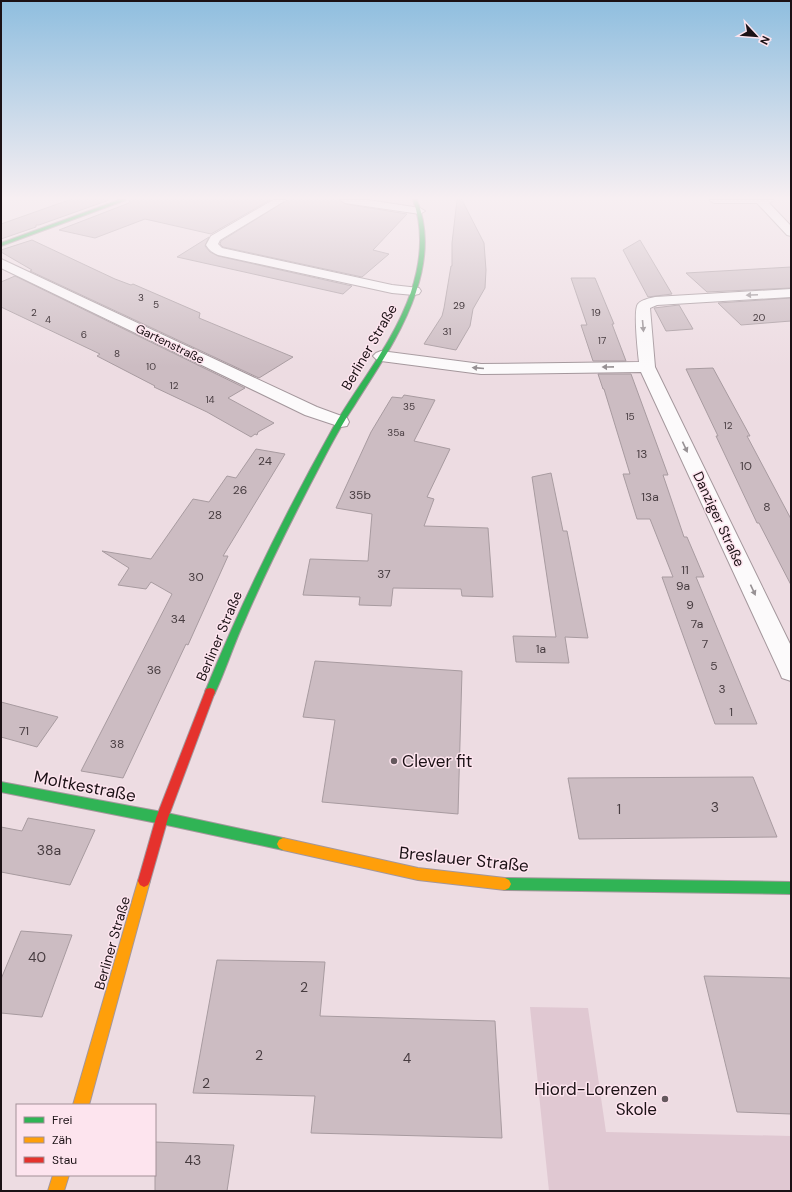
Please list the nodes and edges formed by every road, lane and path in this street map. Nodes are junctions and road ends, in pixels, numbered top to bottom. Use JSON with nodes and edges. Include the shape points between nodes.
{"nodes":[{"id":1,"x":239,"y":256,"type":"edge"},
{"id":2,"x":421,"y":256,"type":"edge"},
{"id":3,"x":1,"y":263,"type":"edge"},
{"id":4,"x":414,"y":290,"type":"junction"},
{"id":5,"x":791,"y":293,"type":"edge"},
{"id":6,"x":381,"y":356,"type":"junction"},
{"id":7,"x":647,"y":367,"type":"junction"},
{"id":8,"x":341,"y":422,"type":"junction"},
{"id":9,"x":791,"y":671,"type":"edge"},
{"id":10,"x":1,"y":787,"type":"edge"},
{"id":11,"x":162,"y":818,"type":"junction"},
{"id":12,"x":791,"y":888,"type":"edge"},
{"id":13,"x":80,"y":1104,"type":"edge"},
{"id":14,"x":61,"y":1176,"type":"edge"},
{"id":15,"x":56,"y":1191,"type":"edge"}],
"edges":[{"from":1,"to":4,"type":"street","via":[[392,289]]},
{"from":2,"to":4,"type":"street","name":"Berliner Straße"},
{"from":3,"to":8,"type":"street","name":"Gartenstraße","via":[[311,411]]},
{"from":4,"to":6,"type":"street","name":"Berliner Straße","via":[[404,318]]},
{"from":5,"to":7,"type":"street","name":"Danziger Straße","one_way":true,"via":[[655,301],[643,306]]},
{"from":7,"to":6,"type":"street","one_way":true,"via":[[481,369]]},
{"from":6,"to":8,"type":"street","name":"Berliner Straße"},
{"from":7,"to":9,"type":"street","name":"Danziger Straße","one_way":true},
{"from":8,"to":11,"type":"street","name":"Berliner Straße","via":[[286,522],[228,645]]},
{"from":10,"to":11,"type":"street","name":"Moltkestraße"},
{"from":11,"to":12,"type":"street","name":"Breslauer Straße","via":[[418,874],[509,884]]},
{"from":11,"to":13,"type":"street","name":"Berliner Straße"},
{"from":14,"to":15,"type":"street"}]}
